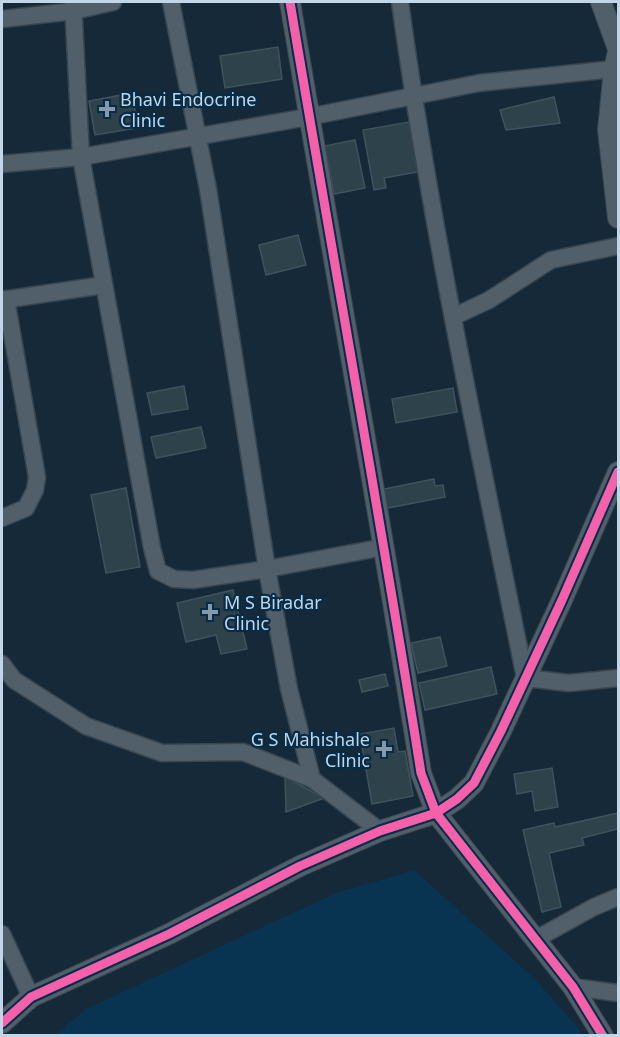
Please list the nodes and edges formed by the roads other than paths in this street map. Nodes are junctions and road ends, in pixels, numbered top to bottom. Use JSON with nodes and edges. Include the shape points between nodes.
{"nodes":[{"id":1,"x":113,"y":2,"type":"edge"},
{"id":2,"x":171,"y":2,"type":"edge"},
{"id":3,"x":290,"y":2,"type":"edge"},
{"id":4,"x":400,"y":2,"type":"edge"},
{"id":5,"x":601,"y":2,"type":"edge"},
{"id":6,"x":73,"y":6,"type":"edge"},
{"id":7,"x":44,"y":8,"type":"edge"},
{"id":8,"x":2,"y":19,"type":"edge"},
{"id":9,"x":617,"y":56,"type":"edge"},
{"id":10,"x":413,"y":96,"type":"junction"},
{"id":11,"x":308,"y":117,"type":"junction"},
{"id":12,"x":198,"y":137,"type":"junction"},
{"id":13,"x":81,"y":157,"type":"junction"},
{"id":14,"x":2,"y":164,"type":"edge"},
{"id":15,"x":618,"y":207,"type":"edge"},
{"id":16,"x":618,"y":246,"type":"edge"},
{"id":17,"x":104,"y":285,"type":"junction"},
{"id":18,"x":4,"y":300,"type":"edge"},
{"id":19,"x":453,"y":317,"type":"junction"},
{"id":20,"x":618,"y":472,"type":"edge"},
{"id":21,"x":2,"y":518,"type":"edge"},
{"id":22,"x":384,"y":547,"type":"junction"},
{"id":23,"x":267,"y":569,"type":"junction"},
{"id":24,"x":2,"y":664,"type":"edge"},
{"id":25,"x":525,"y":678,"type":"junction"},
{"id":26,"x":618,"y":678,"type":"edge"},
{"id":27,"x":312,"y":779,"type":"junction"},
{"id":28,"x":436,"y":813,"type":"junction"},
{"id":29,"x":381,"y":831,"type":"junction"},
{"id":30,"x":618,"y":897,"type":"edge"},
{"id":31,"x":2,"y":934,"type":"edge"},
{"id":32,"x":536,"y":939,"type":"junction"},
{"id":33,"x":573,"y":987,"type":"junction"},
{"id":34,"x":618,"y":993,"type":"edge"},
{"id":35,"x":31,"y":997,"type":"junction"},
{"id":36,"x":2,"y":1023,"type":"edge"},
{"id":37,"x":603,"y":1035,"type":"edge"}],
"edges":[{"from":1,"to":6,"type":"street"},
{"from":2,"to":12,"type":"street"},
{"from":3,"to":11,"type":"street"},
{"from":4,"to":10,"type":"street"},
{"from":5,"to":9,"type":"street"},
{"from":6,"to":7,"type":"street"},
{"from":6,"to":13,"type":"street"},
{"from":7,"to":8,"type":"street"},
{"from":9,"to":10,"type":"street"},
{"from":9,"to":15,"type":"street","via":[[608,130]]},
{"from":10,"to":11,"type":"street"},
{"from":10,"to":19,"type":"street"},
{"from":11,"to":12,"type":"street"},
{"from":11,"to":22,"type":"street"},
{"from":12,"to":13,"type":"street"},
{"from":12,"to":23,"type":"street"},
{"from":13,"to":14,"type":"street"},
{"from":13,"to":17,"type":"street"},
{"from":16,"to":19,"type":"street","via":[[551,260],[489,300]]},
{"from":17,"to":18,"type":"street"},
{"from":17,"to":23,"type":"street","via":[[158,571],[174,579],[193,580]]},
{"from":18,"to":21,"type":"street","via":[[37,477],[26,508]]},
{"from":19,"to":25,"type":"street"},
{"from":20,"to":25,"type":"street"},
{"from":22,"to":23,"type":"street"},
{"from":22,"to":28,"type":"street","via":[[422,773]]},
{"from":23,"to":27,"type":"street","via":[[289,689]]},
{"from":24,"to":27,"type":"street","via":[[14,680],[86,726],[162,753],[243,752]]},
{"from":25,"to":26,"type":"street","via":[[569,683]]},
{"from":25,"to":28,"type":"street","via":[[474,783]]},
{"from":27,"to":29,"type":"street"},
{"from":28,"to":29,"type":"street"},
{"from":28,"to":32,"type":"street"},
{"from":29,"to":35,"type":"street","via":[[300,866],[169,934]]},
{"from":30,"to":32,"type":"street"},
{"from":31,"to":35,"type":"street"},
{"from":32,"to":33,"type":"street"},
{"from":33,"to":34,"type":"street"},
{"from":33,"to":37,"type":"street"},
{"from":35,"to":36,"type":"street"}]}
